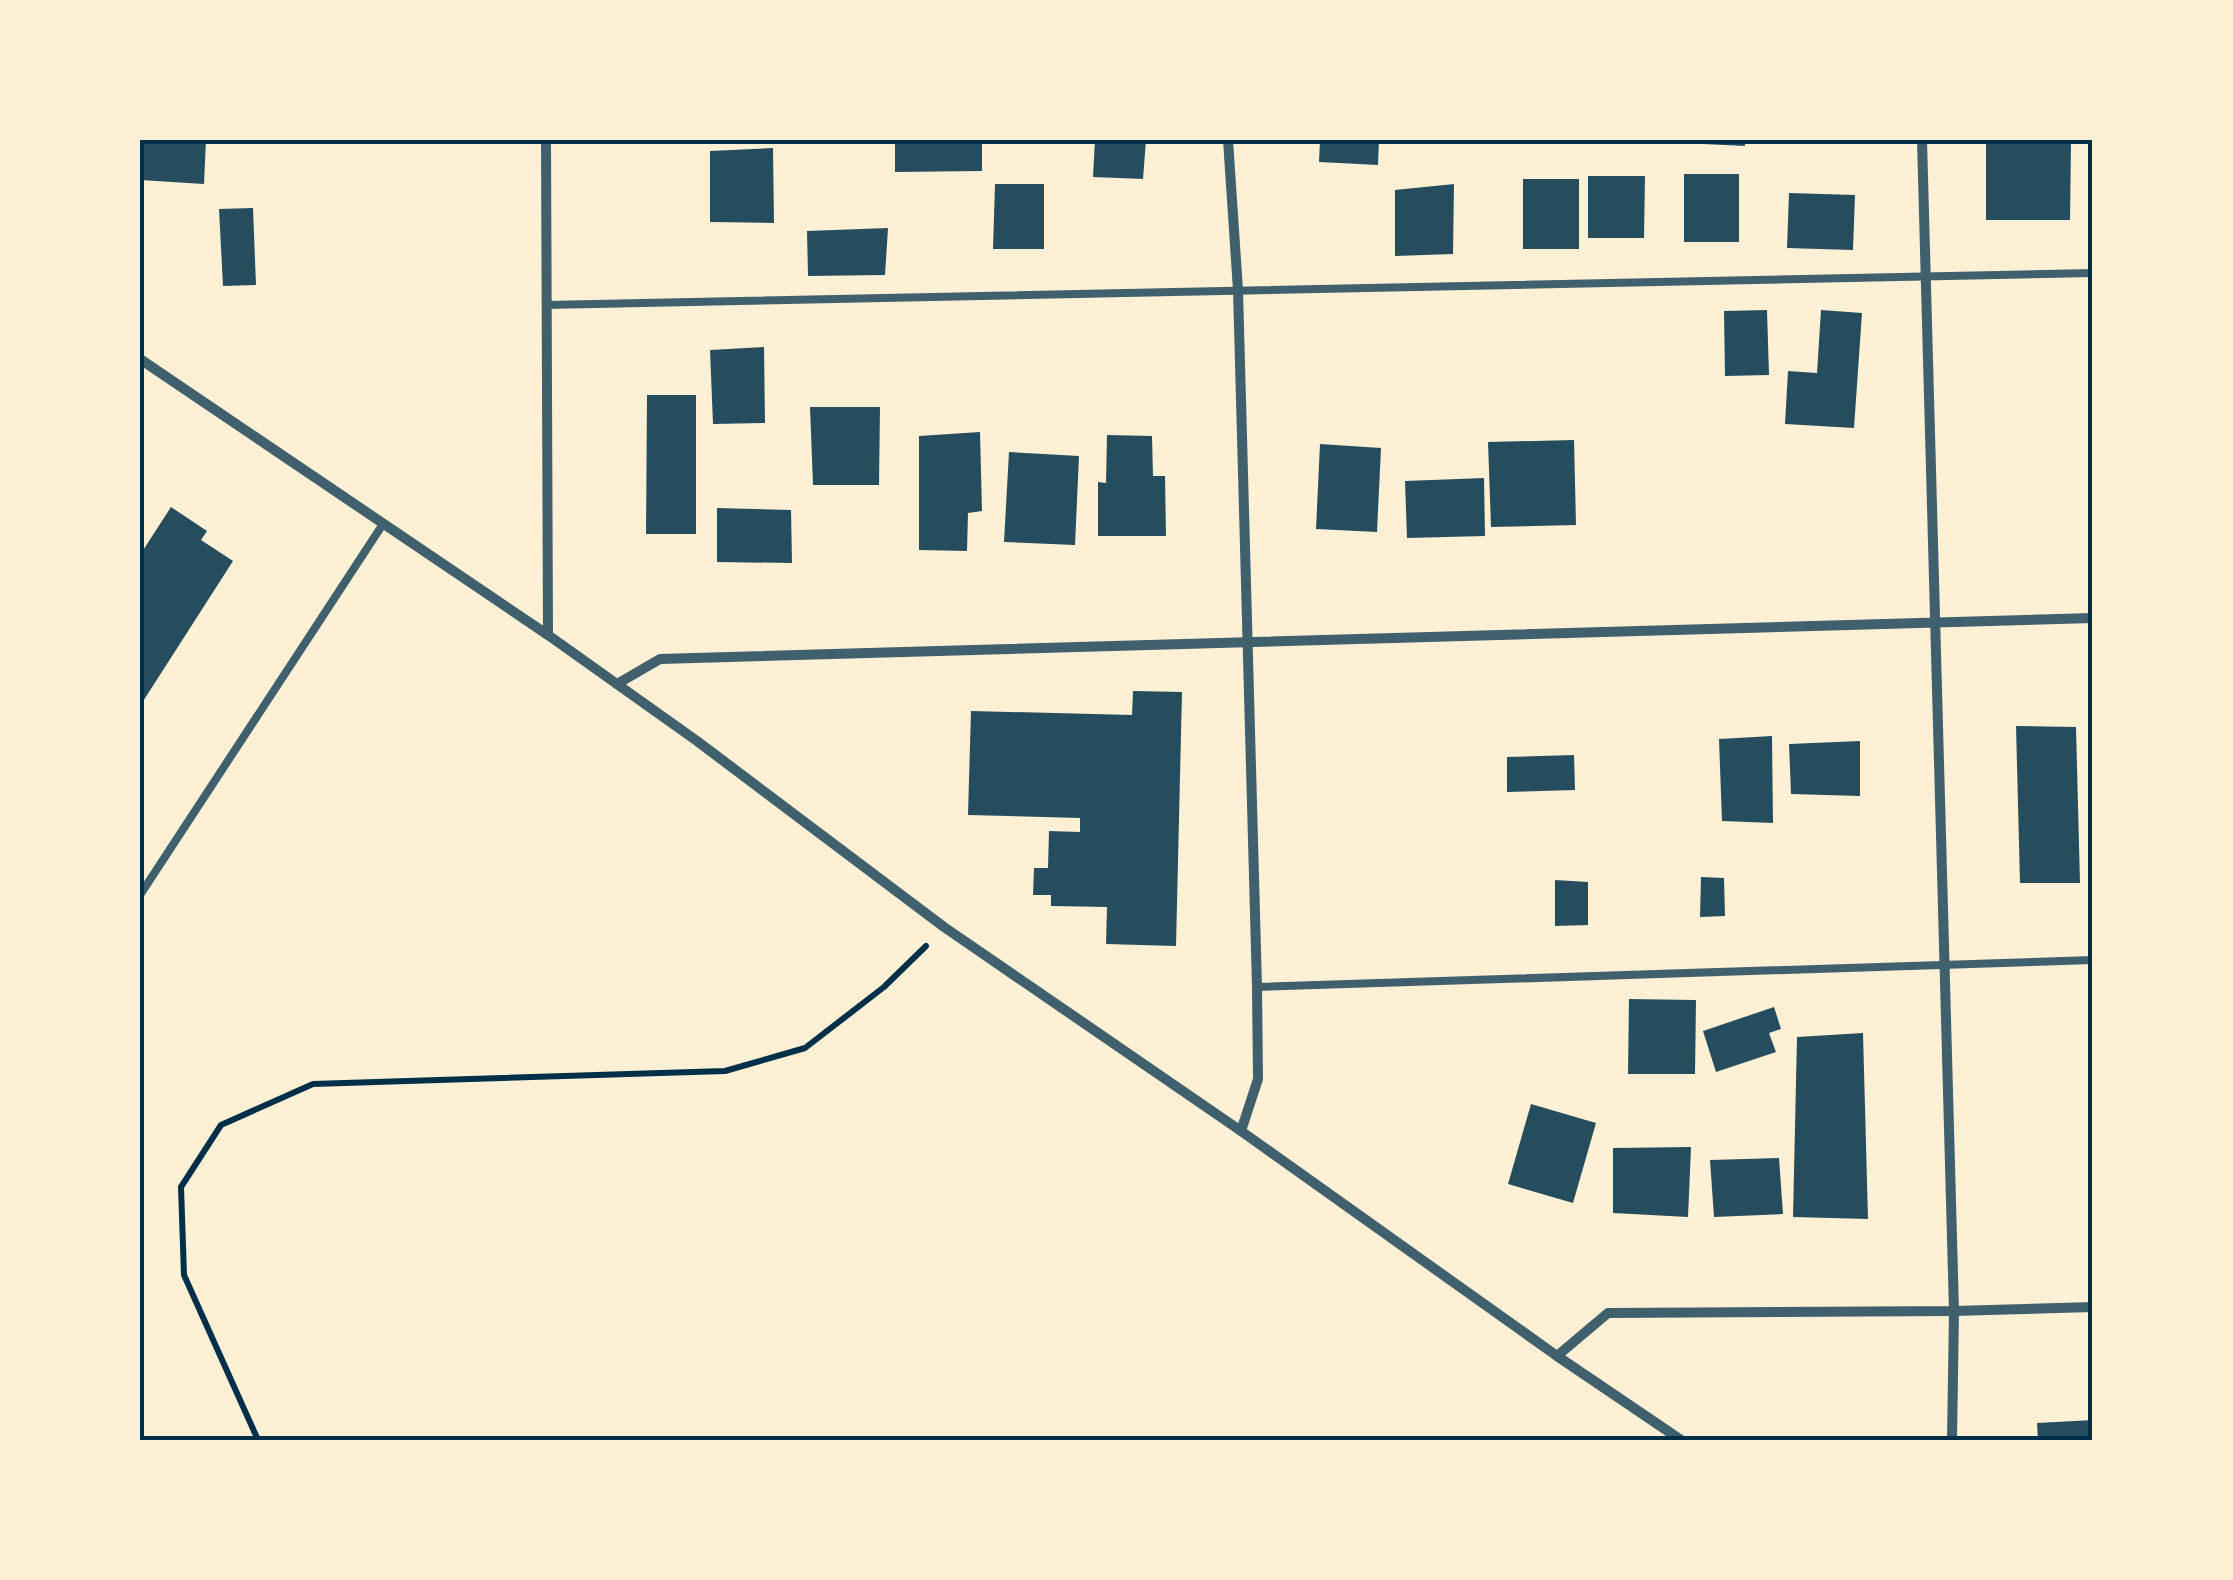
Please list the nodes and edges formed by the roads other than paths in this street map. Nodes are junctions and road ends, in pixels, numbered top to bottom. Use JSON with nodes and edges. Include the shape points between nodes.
{"nodes":[{"id":1,"x":546,"y":140,"type":"edge"},
{"id":2,"x":1228,"y":140,"type":"edge"},
{"id":3,"x":1922,"y":140,"type":"edge"},
{"id":4,"x":2093,"y":272,"type":"edge"},
{"id":5,"x":1925,"y":277,"type":"junction"},
{"id":6,"x":1238,"y":290,"type":"junction"},
{"id":7,"x":546,"y":305,"type":"junction"},
{"id":8,"x":140,"y":359,"type":"edge"},
{"id":9,"x":383,"y":524,"type":"junction"},
{"id":10,"x":2093,"y":618,"type":"edge"},
{"id":11,"x":1937,"y":622,"type":"junction"},
{"id":12,"x":548,"y":635,"type":"junction"},
{"id":13,"x":1248,"y":643,"type":"junction"},
{"id":14,"x":617,"y":684,"type":"junction"},
{"id":15,"x":140,"y":895,"type":"edge"},
{"id":16,"x":2093,"y":960,"type":"edge"},
{"id":17,"x":1944,"y":965,"type":"junction"},
{"id":18,"x":1258,"y":987,"type":"junction"},
{"id":19,"x":1241,"y":1131,"type":"junction"},
{"id":20,"x":2093,"y":1307,"type":"edge"},
{"id":21,"x":1954,"y":1311,"type":"junction"},
{"id":22,"x":1557,"y":1356,"type":"junction"},
{"id":23,"x":1682,"y":1440,"type":"edge"},
{"id":24,"x":1952,"y":1440,"type":"edge"}],
"edges":[{"from":1,"to":7,"type":"street"},
{"from":2,"to":6,"type":"street"},
{"from":3,"to":5,"type":"street"},
{"from":4,"to":5,"type":"lane"},
{"from":5,"to":6,"type":"lane"},
{"from":5,"to":11,"type":"street"},
{"from":6,"to":7,"type":"lane"},
{"from":6,"to":13,"type":"street"},
{"from":7,"to":12,"type":"street"},
{"from":8,"to":9,"type":"street"},
{"from":9,"to":12,"type":"street"},
{"from":9,"to":15,"type":"lane"},
{"from":10,"to":11,"type":"street"},
{"from":11,"to":13,"type":"street"},
{"from":11,"to":17,"type":"street"},
{"from":12,"to":14,"type":"street"},
{"from":13,"to":14,"type":"street","via":[[660,659]]},
{"from":13,"to":18,"type":"street"},
{"from":14,"to":19,"type":"street","via":[[944,927]]},
{"from":16,"to":17,"type":"lane"},
{"from":17,"to":18,"type":"lane"},
{"from":17,"to":21,"type":"street"},
{"from":18,"to":19,"type":"street","via":[[1258,1078]]},
{"from":19,"to":22,"type":"street"},
{"from":20,"to":21,"type":"street"},
{"from":21,"to":22,"type":"street","via":[[1608,1313]]},
{"from":21,"to":24,"type":"street"},
{"from":22,"to":23,"type":"street"}]}
